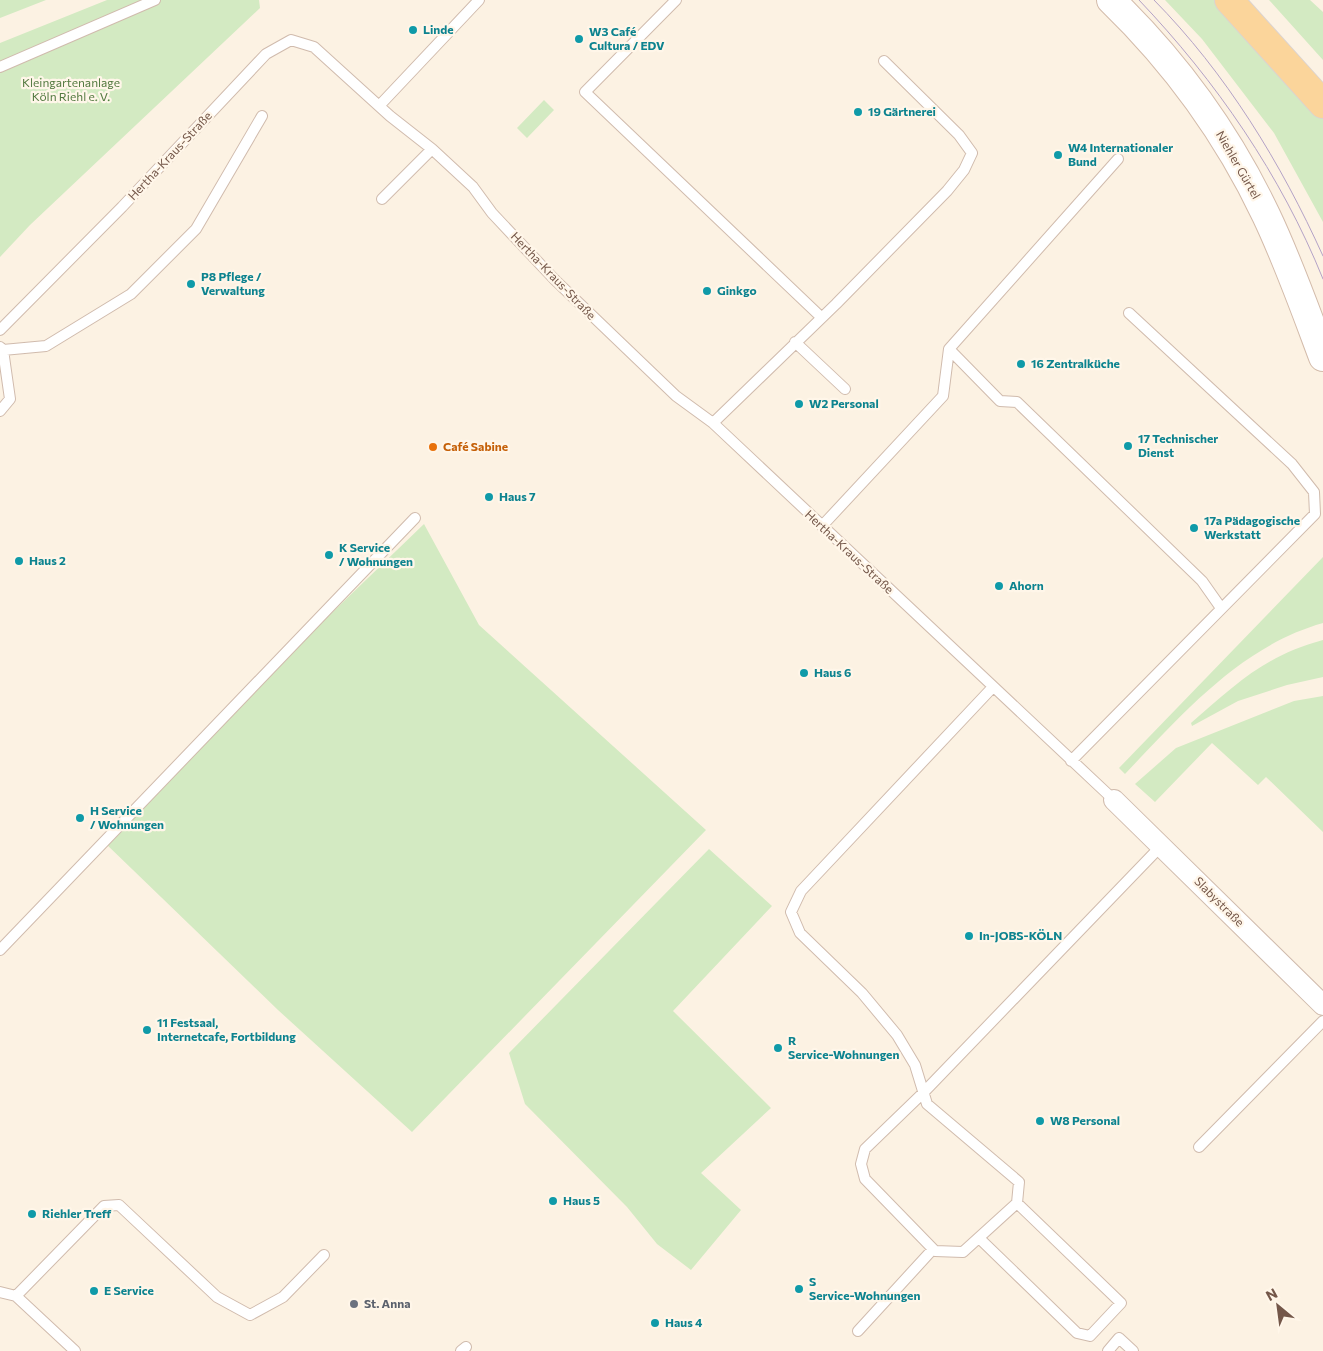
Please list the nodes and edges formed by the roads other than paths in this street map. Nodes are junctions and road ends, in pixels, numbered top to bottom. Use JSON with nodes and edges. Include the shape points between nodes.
{"nodes":[{"id":1,"x":155,"y":0,"type":"edge"},
{"id":2,"x":479,"y":0,"type":"edge"},
{"id":3,"x":676,"y":0,"type":"edge"},
{"id":4,"x":1111,"y":0,"type":"edge"},
{"id":5,"x":1229,"y":0,"type":"edge"},
{"id":6,"x":1242,"y":0,"type":"edge"},
{"id":7,"x":884,"y":61,"type":"dead end"},
{"id":8,"x":0,"y":67,"type":"edge"},
{"id":9,"x":1323,"y":89,"type":"edge"},
{"id":10,"x":1323,"y":104,"type":"edge"},
{"id":11,"x":379,"y":106,"type":"junction"},
{"id":12,"x":262,"y":116,"type":"dead end"},
{"id":13,"x":432,"y":149,"type":"junction"},
{"id":14,"x":1118,"y":159,"type":"dead end"},
{"id":15,"x":382,"y":199,"type":"dead end"},
{"id":16,"x":1129,"y":312,"type":"dead end"},
{"id":17,"x":821,"y":317,"type":"junction"},
{"id":18,"x":0,"y":330,"type":"edge"},
{"id":19,"x":796,"y":342,"type":"junction"},
{"id":20,"x":2,"y":349,"type":"edge"},
{"id":21,"x":949,"y":349,"type":"junction"},
{"id":22,"x":1323,"y":356,"type":"edge"},
{"id":23,"x":845,"y":389,"type":"dead end"},
{"id":24,"x":0,"y":411,"type":"edge"},
{"id":25,"x":713,"y":423,"type":"junction"},
{"id":26,"x":414,"y":518,"type":"dead end"},
{"id":27,"x":822,"y":526,"type":"junction"},
{"id":28,"x":1221,"y":608,"type":"junction"},
{"id":29,"x":992,"y":688,"type":"junction"},
{"id":30,"x":1071,"y":761,"type":"junction"},
{"id":31,"x":1114,"y":800,"type":"joint"},
{"id":32,"x":1161,"y":846,"type":"junction"},
{"id":33,"x":0,"y":950,"type":"edge"},
{"id":34,"x":1323,"y":1005,"type":"edge"},
{"id":35,"x":1323,"y":1021,"type":"edge"},
{"id":36,"x":922,"y":1093,"type":"junction"},
{"id":37,"x":1199,"y":1146,"type":"dead end"},
{"id":38,"x":1017,"y":1203,"type":"junction"},
{"id":39,"x":979,"y":1238,"type":"junction"},
{"id":40,"x":933,"y":1249,"type":"junction"},
{"id":41,"x":324,"y":1255,"type":"dead end"},
{"id":42,"x":0,"y":1292,"type":"edge"},
{"id":43,"x":16,"y":1296,"type":"junction"},
{"id":44,"x":858,"y":1331,"type":"dead end"},
{"id":45,"x":75,"y":1351,"type":"edge"},
{"id":46,"x":1108,"y":1351,"type":"edge"},
{"id":47,"x":1133,"y":1351,"type":"edge"}],
"edges":[{"from":1,"to":8,"type":"lane"},
{"from":2,"to":11,"type":"lane"},
{"from":3,"to":17,"type":"lane","via":[[585,92]]},
{"from":4,"to":22,"type":"main road","name":"Niehler Gürtel","via":[[1177,72],[1240,166],[1282,251]]},
{"from":5,"to":10,"type":"main road"},
{"from":6,"to":9,"type":"main road"},
{"from":7,"to":17,"type":"lane","via":[[959,135],[972,153],[964,170],[947,191]]},
{"from":11,"to":13,"type":"lane","name":"Hertha-Kraus-Straße"},
{"from":11,"to":18,"type":"lane","name":"Hertha-Kraus-Straße","via":[[314,47],[292,40],[266,54]]},
{"from":12,"to":20,"type":"lane","via":[[196,229],[130,294],[46,346]]},
{"from":13,"to":15,"type":"lane"},
{"from":13,"to":25,"type":"lane","name":"Hertha-Kraus-Straße","via":[[473,187],[492,213],[555,280],[676,396]]},
{"from":14,"to":21,"type":"lane"},
{"from":16,"to":28,"type":"lane","via":[[1292,464],[1314,492],[1314,514]]},
{"from":17,"to":19,"type":"lane"},
{"from":19,"to":23,"type":"lane"},
{"from":19,"to":25,"type":"lane"},
{"from":20,"to":24,"type":"lane","via":[[10,399]]},
{"from":21,"to":27,"type":"lane","via":[[942,396]]},
{"from":21,"to":28,"type":"lane","via":[[1000,400],[1017,402],[1202,581]]},
{"from":25,"to":27,"type":"lane","name":"Hertha-Kraus-Straße"},
{"from":26,"to":33,"type":"lane"},
{"from":27,"to":29,"type":"lane","name":"Hertha-Kraus-Straße"},
{"from":28,"to":30,"type":"lane"},
{"from":29,"to":30,"type":"lane","name":"Hertha-Kraus-Straße"},
{"from":29,"to":36,"type":"lane","via":[[801,891],[791,912],[800,933],[862,993],[897,1035],[915,1065]]},
{"from":30,"to":31,"type":"lane","name":"Hertha-Kraus-Straße"},
{"from":31,"to":32,"type":"street","name":"Slabystraße"},
{"from":32,"to":34,"type":"street","name":"Slabystraße"},
{"from":32,"to":36,"type":"lane"},
{"from":35,"to":37,"type":"lane"},
{"from":36,"to":38,"type":"lane","via":[[927,1104],[1018,1182]]},
{"from":36,"to":40,"type":"lane","via":[[865,1149],[861,1164],[865,1179]]},
{"from":38,"to":39,"type":"lane"},
{"from":38,"to":39,"type":"lane","via":[[1121,1303],[1090,1336],[1077,1333]]},
{"from":39,"to":40,"type":"lane","via":[[963,1252]]},
{"from":40,"to":44,"type":"lane"},
{"from":41,"to":43,"type":"lane","via":[[283,1297],[250,1315],[217,1297],[120,1205],[104,1206]]},
{"from":42,"to":43,"type":"lane"},
{"from":43,"to":45,"type":"lane"},
{"from":46,"to":47,"type":"lane","via":[[1119,1338]]}]}
